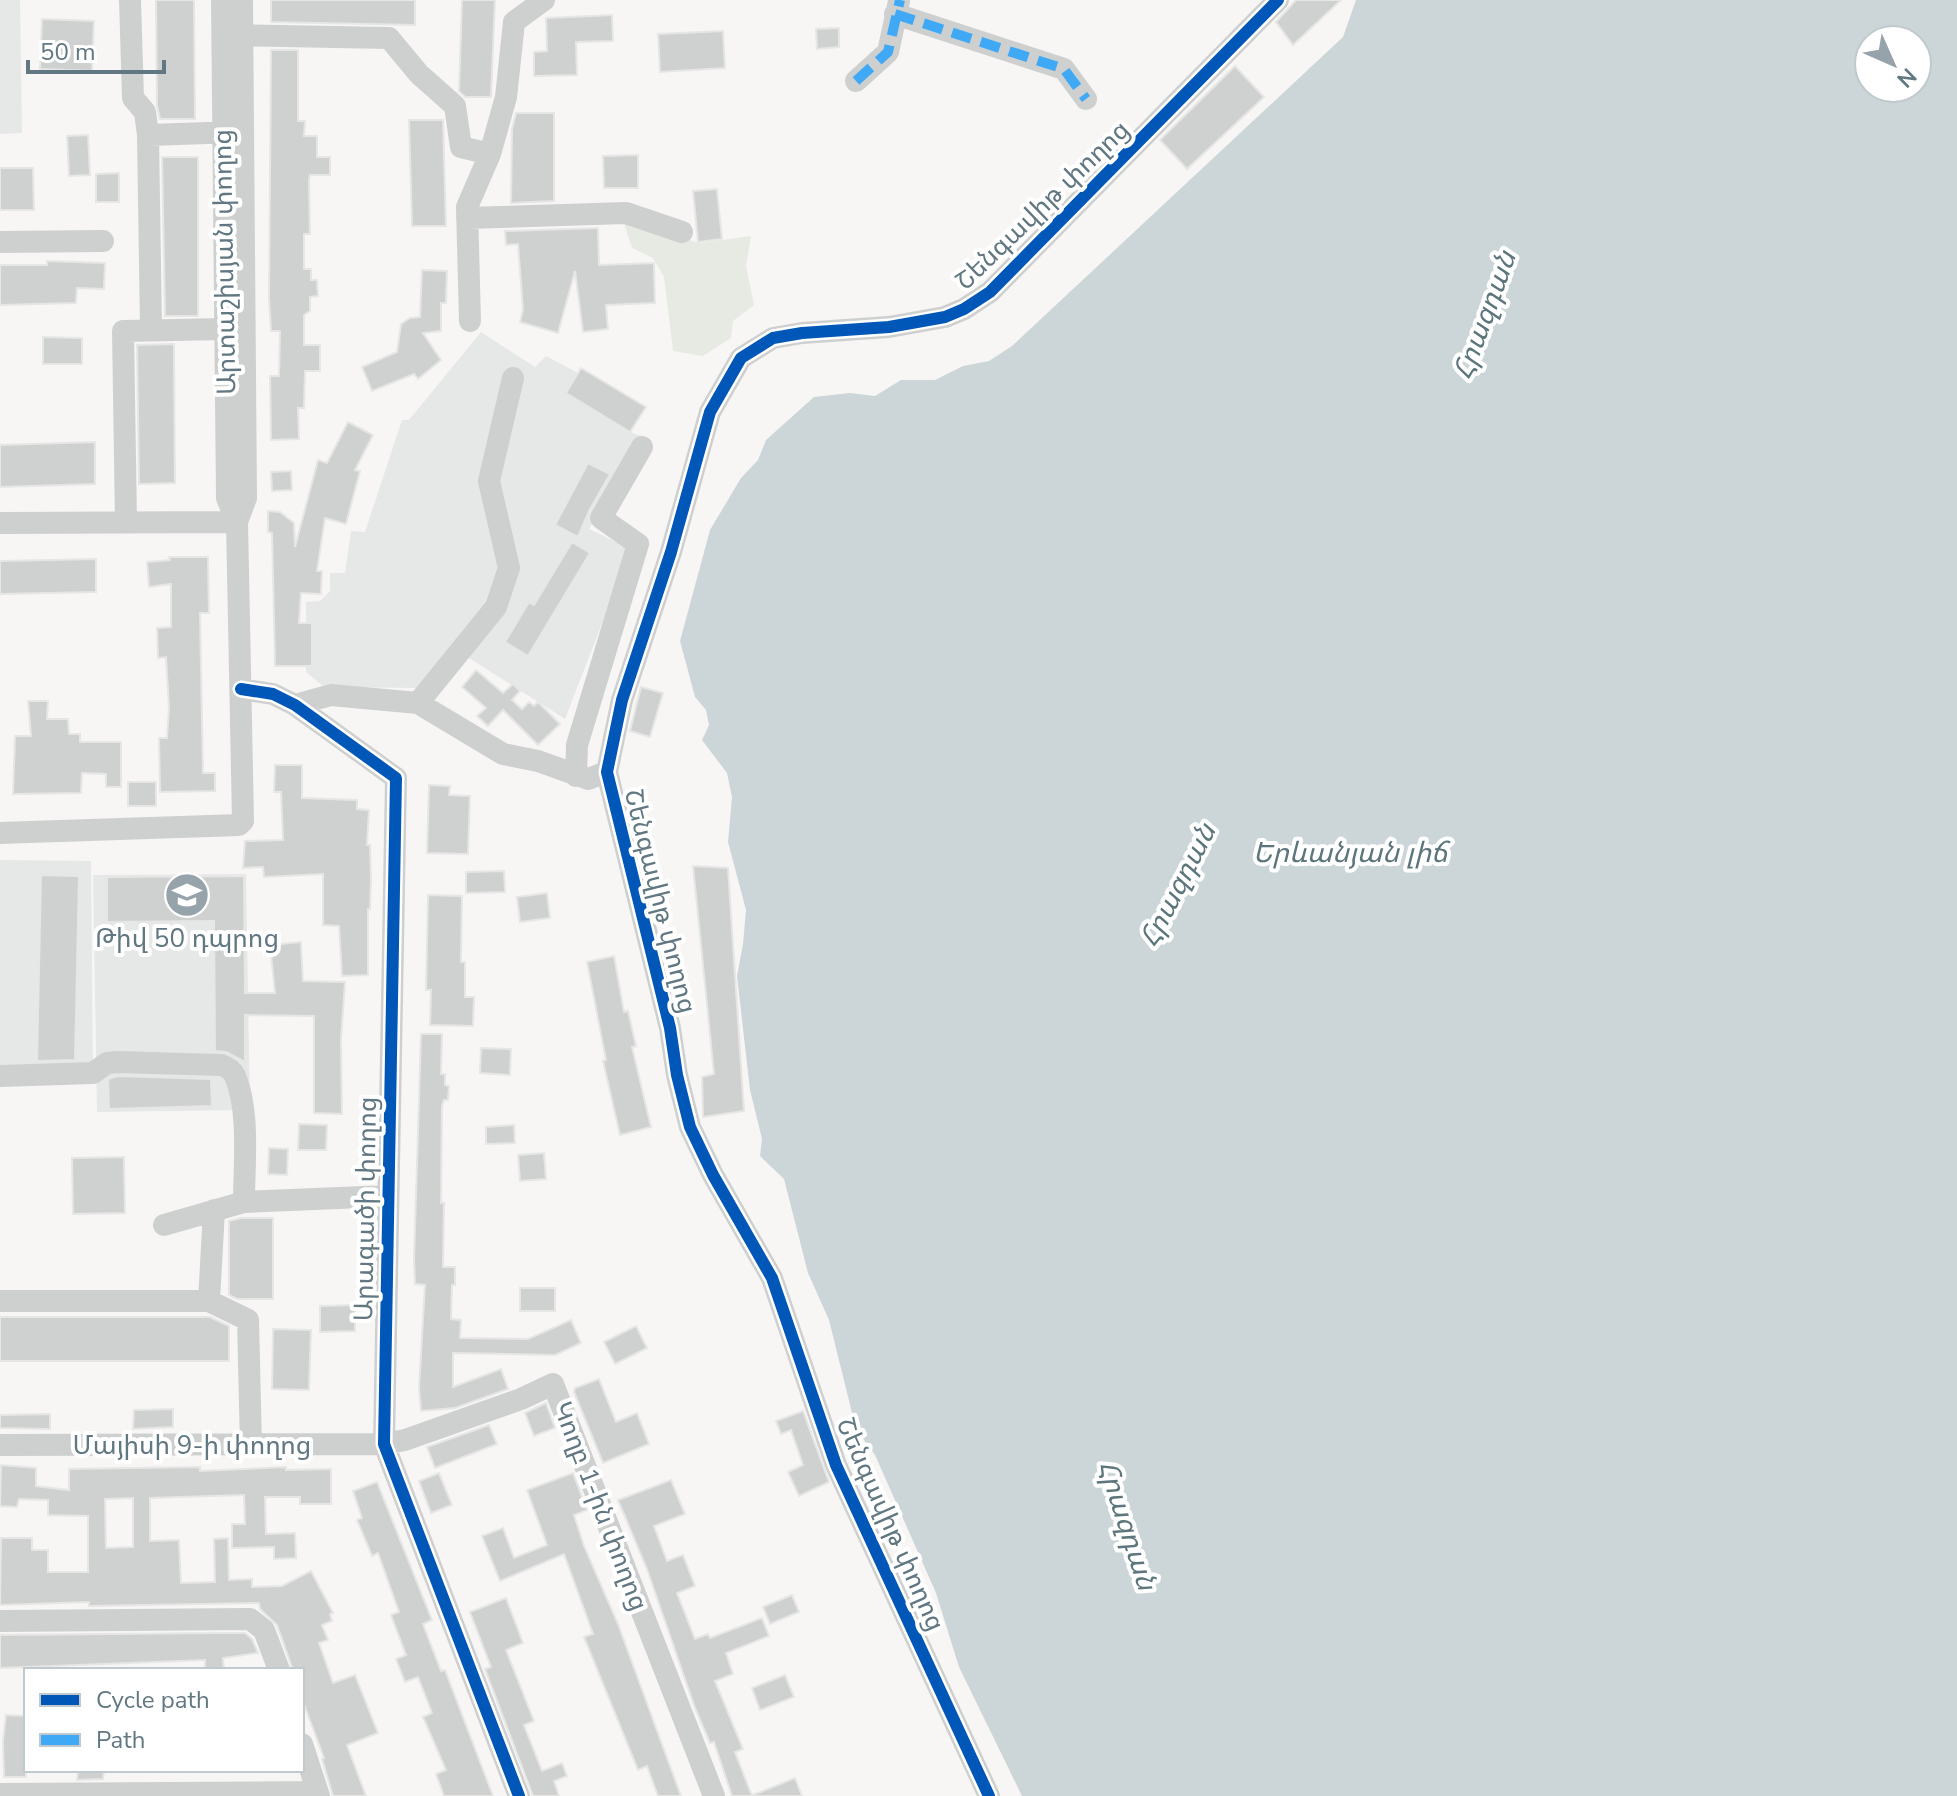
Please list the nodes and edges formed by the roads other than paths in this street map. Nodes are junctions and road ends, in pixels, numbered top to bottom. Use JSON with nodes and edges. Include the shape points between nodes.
{"nodes":[{"id":1,"x":130,"y":0,"type":"edge"},
{"id":2,"x":222,"y":0,"type":"edge"},
{"id":3,"x":242,"y":0,"type":"edge"},
{"id":4,"x":544,"y":0,"type":"edge"},
{"id":5,"x":1278,"y":0,"type":"edge"},
{"id":6,"x":898,"y":7,"type":"edge"},
{"id":7,"x":232,"y":36,"type":"junction"},
{"id":8,"x":856,"y":81,"type":"dead end"},
{"id":9,"x":1086,"y":99,"type":"dead end"},
{"id":10,"x":233,"y":132,"type":"junction"},
{"id":11,"x":148,"y":135,"type":"junction"},
{"id":12,"x":490,"y":154,"type":"junction"},
{"id":13,"x":467,"y":218,"type":"junction"},
{"id":14,"x":682,"y":232,"type":"dead end"},
{"id":15,"x":103,"y":241,"type":"dead end"},
{"id":16,"x":0,"y":242,"type":"edge"},
{"id":17,"x":470,"y":321,"type":"dead end"},
{"id":18,"x":151,"y":329,"type":"junction"},
{"id":19,"x":225,"y":329,"type":"junction"},
{"id":20,"x":513,"y":378,"type":"dead end"},
{"id":21,"x":642,"y":447,"type":"dead end"},
{"id":22,"x":126,"y":522,"type":"junction"},
{"id":23,"x":237,"y":522,"type":"junction"},
{"id":24,"x":0,"y":523,"type":"edge"},
{"id":25,"x":241,"y":689,"type":"junction"},
{"id":26,"x":418,"y":703,"type":"junction"},
{"id":27,"x":295,"y":705,"type":"junction"},
{"id":28,"x":607,"y":772,"type":"junction"},
{"id":29,"x":576,"y":776,"type":"junction"},
{"id":30,"x":0,"y":833,"type":"edge"},
{"id":31,"x":0,"y":1076,"type":"edge"},
{"id":32,"x":387,"y":1196,"type":"junction"},
{"id":33,"x":244,"y":1202,"type":"junction"},
{"id":34,"x":214,"y":1210,"type":"junction"},
{"id":35,"x":164,"y":1225,"type":"dead end"},
{"id":36,"x":0,"y":1301,"type":"edge"},
{"id":37,"x":209,"y":1301,"type":"junction"},
{"id":38,"x":384,"y":1444,"type":"junction"},
{"id":39,"x":0,"y":1445,"type":"edge"},
{"id":40,"x":251,"y":1446,"type":"junction"},
{"id":41,"x":0,"y":1621,"type":"edge"},
{"id":42,"x":278,"y":1668,"type":"edge"},
{"id":43,"x":304,"y":1750,"type":"edge"},
{"id":44,"x":0,"y":1794,"type":"edge"},
{"id":45,"x":318,"y":1794,"type":"edge"},
{"id":46,"x":519,"y":1796,"type":"edge"},
{"id":47,"x":714,"y":1796,"type":"edge"},
{"id":48,"x":989,"y":1796,"type":"edge"}],
"edges":[{"from":1,"to":11,"type":"street","via":[[133,98],[145,112]]},
{"from":2,"to":7,"type":"street","name":"Արտաշիսյան փողոց"},
{"from":3,"to":7,"type":"street","name":"Արտաշիսյան փողոց"},
{"from":4,"to":12,"type":"street","via":[[514,22],[506,97]]},
{"from":5,"to":28,"type":"street","name":"Շենգավիթ փողոց","via":[[990,292],[945,317],[773,338],[741,358],[710,412],[622,700]]},
{"from":6,"to":8,"type":"street","via":[[888,52]]},
{"from":6,"to":9,"type":"street","via":[[1064,69]]},
{"from":7,"to":10,"type":"street","name":"Արտաշիսյան փողոց"},
{"from":7,"to":12,"type":"street","via":[[389,38],[455,106],[461,147]]},
{"from":10,"to":11,"type":"street"},
{"from":10,"to":19,"type":"street","name":"Արտաշիսյան փողոց"},
{"from":10,"to":23,"type":"street","name":"Արտաշիսյան փողոց","via":[[246,498]]},
{"from":11,"to":18,"type":"street"},
{"from":12,"to":13,"type":"street"},
{"from":13,"to":14,"type":"street","via":[[626,213]]},
{"from":13,"to":17,"type":"street"},
{"from":15,"to":16,"type":"street"},
{"from":18,"to":19,"type":"street"},
{"from":18,"to":22,"type":"street","via":[[123,331]]},
{"from":19,"to":23,"type":"street","name":"Արտաշիսյան փողոց","via":[[227,498]]},
{"from":20,"to":26,"type":"street","via":[[489,481],[509,568],[496,607]]},
{"from":21,"to":29,"type":"street","via":[[601,518],[638,544],[577,745]]},
{"from":22,"to":23,"type":"street"},
{"from":22,"to":24,"type":"street"},
{"from":23,"to":25,"type":"street","name":"Արտաշիսյան փողոց"},
{"from":25,"to":27,"type":"street","name":"Արագածի փողոց","via":[[273,694]]},
{"from":25,"to":30,"type":"street","name":"Արտաշիսյան փողոց","via":[[245,815],[239,825]]},
{"from":26,"to":27,"type":"street","via":[[331,695]]},
{"from":26,"to":29,"type":"street","via":[[503,754]]},
{"from":27,"to":32,"type":"street","name":"Արագածի փողոց","via":[[396,778]]},
{"from":28,"to":29,"type":"street","via":[[588,779]]},
{"from":28,"to":48,"type":"street","name":"Շենգավիթ փողոց","via":[[690,1127],[772,1278],[836,1465]]},
{"from":31,"to":33,"type":"street","via":[[93,1073],[117,1062],[230,1068],[244,1117]]},
{"from":32,"to":33,"type":"street"},
{"from":32,"to":38,"type":"street","name":"Արագածի փողոց"},
{"from":33,"to":34,"type":"street"},
{"from":34,"to":35,"type":"street"},
{"from":34,"to":37,"type":"street"},
{"from":36,"to":37,"type":"street"},
{"from":37,"to":40,"type":"street","via":[[248,1320]]},
{"from":38,"to":40,"type":"street","name":"Մայիսի 9-ի փողոց"},
{"from":38,"to":46,"type":"street","name":"Արագածի փողոց"},
{"from":38,"to":47,"type":"street","name":"Կողբ 1-ին փողոց","via":[[553,1384]]},
{"from":39,"to":40,"type":"street","name":"Մայիսի 9-ի փողոց"},
{"from":41,"to":42,"type":"street","via":[[250,1619],[264,1630]]},
{"from":43,"to":45,"type":"street"},
{"from":44,"to":45,"type":"street"}]}
